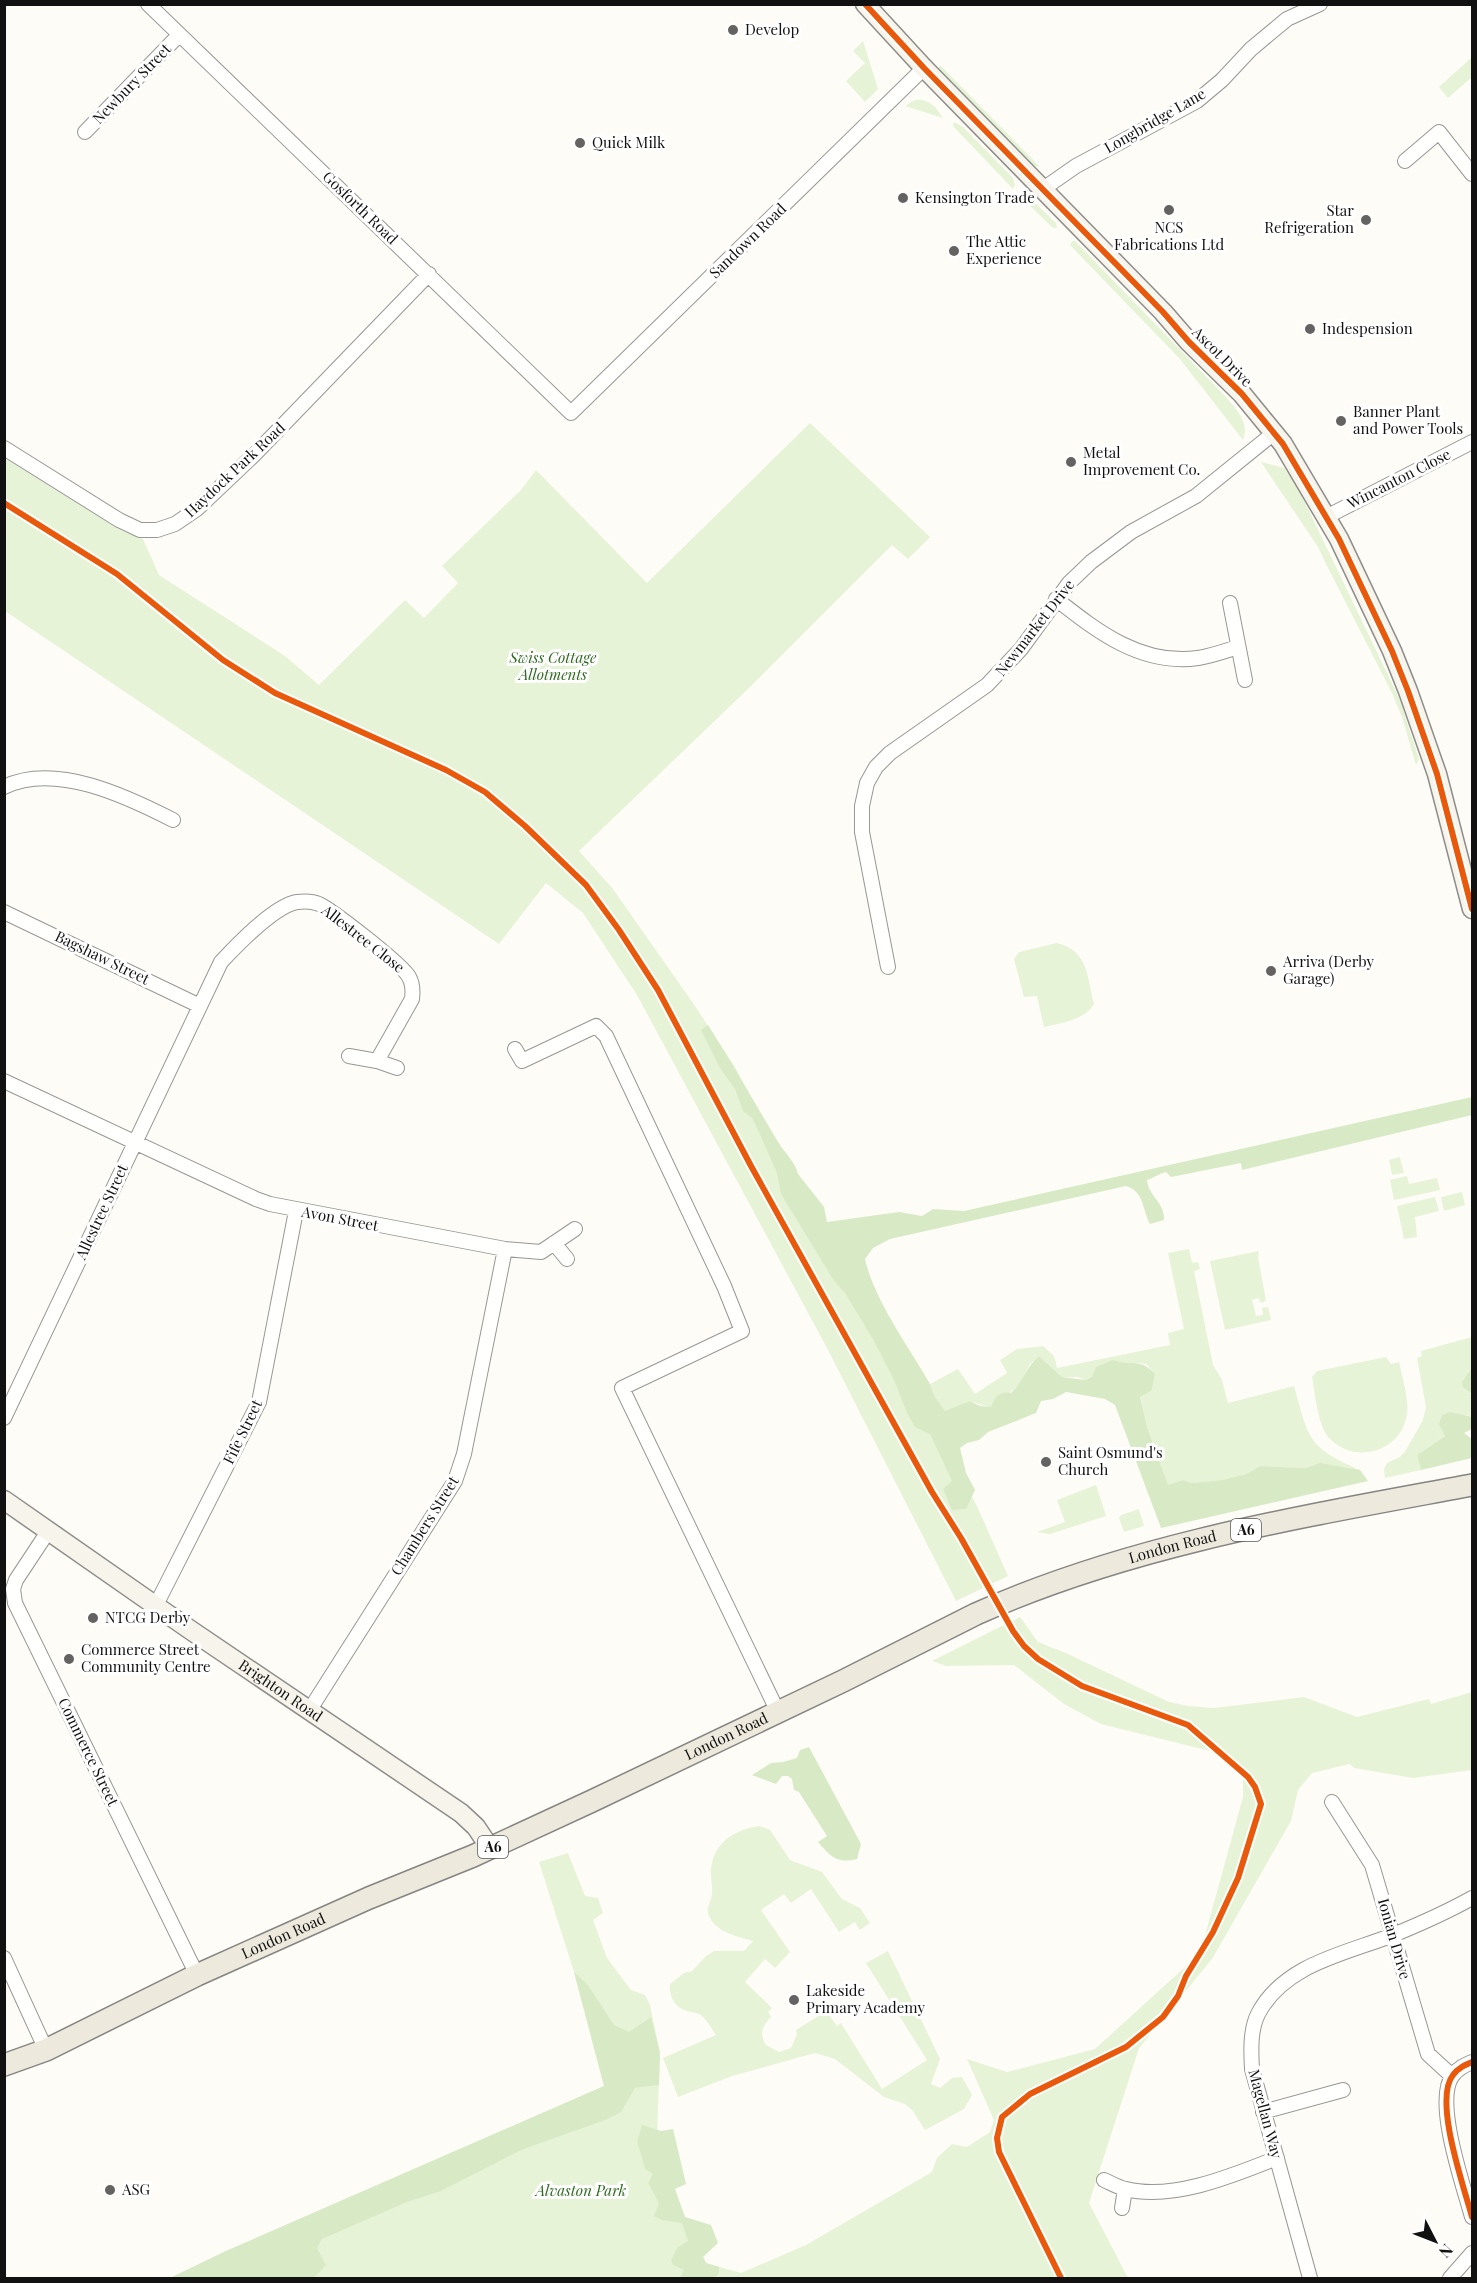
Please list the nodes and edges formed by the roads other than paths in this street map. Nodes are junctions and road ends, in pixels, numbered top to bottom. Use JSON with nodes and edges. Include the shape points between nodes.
{"nodes":[{"id":1,"x":148,"y":4,"type":"edge"},
{"id":2,"x":865,"y":4,"type":"edge"},
{"id":3,"x":1320,"y":4,"type":"edge"},
{"id":4,"x":179,"y":35,"type":"junction"},
{"id":5,"x":924,"y":68,"type":"junction"},
{"id":6,"x":85,"y":132,"type":"dead end"},
{"id":7,"x":1405,"y":161,"type":"dead end"},
{"id":8,"x":1473,"y":174,"type":"edge"},
{"id":9,"x":1043,"y":189,"type":"junction"},
{"id":10,"x":429,"y":274,"type":"junction"},
{"id":11,"x":571,"y":413,"type":"joint"},
{"id":12,"x":1274,"y":433,"type":"junction"},
{"id":13,"x":1473,"y":442,"type":"edge"},
{"id":14,"x":4,"y":448,"type":"edge"},
{"id":15,"x":1326,"y":517,"type":"junction"},
{"id":16,"x":1056,"y":599,"type":"junction"},
{"id":17,"x":1230,"y":603,"type":"dead end"},
{"id":18,"x":1238,"y":647,"type":"junction"},
{"id":19,"x":1245,"y":680,"type":"dead end"},
{"id":20,"x":4,"y":787,"type":"edge"},
{"id":21,"x":172,"y":820,"type":"dead end"},
{"id":22,"x":1473,"y":909,"type":"edge"},
{"id":23,"x":4,"y":912,"type":"edge"},
{"id":24,"x":888,"y":967,"type":"dead end"},
{"id":25,"x":200,"y":1006,"type":"junction"},
{"id":26,"x":515,"y":1049,"type":"dead end"},
{"id":27,"x":349,"y":1056,"type":"dead end"},
{"id":28,"x":377,"y":1061,"type":"junction"},
{"id":29,"x":397,"y":1068,"type":"dead end"},
{"id":30,"x":4,"y":1081,"type":"edge"},
{"id":31,"x":135,"y":1142,"type":"junction"},
{"id":32,"x":296,"y":1210,"type":"junction"},
{"id":33,"x":575,"y":1229,"type":"dead end"},
{"id":34,"x":554,"y":1243,"type":"junction"},
{"id":35,"x":504,"y":1250,"type":"junction"},
{"id":36,"x":567,"y":1259,"type":"dead end"},
{"id":37,"x":4,"y":1418,"type":"edge"},
{"id":38,"x":1473,"y":1485,"type":"edge"},
{"id":39,"x":4,"y":1500,"type":"edge"},
{"id":40,"x":49,"y":1530,"type":"junction"},
{"id":41,"x":156,"y":1605,"type":"junction"},
{"id":42,"x":309,"y":1711,"type":"junction"},
{"id":43,"x":778,"y":1712,"type":"junction"},
{"id":44,"x":1332,"y":1802,"type":"dead end"},
{"id":45,"x":490,"y":1848,"type":"junction"},
{"id":46,"x":1473,"y":1898,"type":"edge"},
{"id":47,"x":1394,"y":1935,"type":"junction"},
{"id":48,"x":4,"y":1958,"type":"edge"},
{"id":49,"x":197,"y":1975,"type":"junction"},
{"id":50,"x":46,"y":2050,"type":"junction"},
{"id":51,"x":1473,"y":2062,"type":"edge"},
{"id":52,"x":4,"y":2066,"type":"edge"},
{"id":53,"x":1452,"y":2076,"type":"junction"},
{"id":54,"x":1344,"y":2090,"type":"dead end"},
{"id":55,"x":1263,"y":2112,"type":"junction"},
{"id":56,"x":1277,"y":2158,"type":"junction"},
{"id":57,"x":1104,"y":2180,"type":"dead end"},
{"id":58,"x":1125,"y":2189,"type":"junction"},
{"id":59,"x":1122,"y":2208,"type":"dead end"},
{"id":60,"x":1473,"y":2217,"type":"edge"},
{"id":61,"x":1473,"y":2253,"type":"edge"},
{"id":62,"x":1310,"y":2278,"type":"edge"},
{"id":63,"x":1450,"y":2278,"type":"edge"}],
"edges":[{"from":1,"to":4,"type":"street","name":"Gosforth Road"},
{"from":2,"to":5,"type":"street","name":"Ascot Drive"},
{"from":3,"to":9,"type":"street","name":"Longbridge Lane","via":[[1287,19],[1197,101],[1076,166]]},
{"from":4,"to":6,"type":"street","name":"Newbury Street"},
{"from":4,"to":10,"type":"street","name":"Gosforth Road"},
{"from":5,"to":9,"type":"street","name":"Ascot Drive"},
{"from":5,"to":11,"type":"street","name":"Sandown Road"},
{"from":7,"to":8,"type":"street","via":[[1439,132]]},
{"from":9,"to":12,"type":"street","name":"Ascot Drive","via":[[1223,374]]},
{"from":10,"to":11,"type":"street","name":"Gosforth Road"},
{"from":10,"to":14,"type":"street","name":"Haydock Park Road","via":[[255,454],[197,509],[175,524],[140,530]]},
{"from":12,"to":15,"type":"street","name":"Ascot Drive"},
{"from":12,"to":16,"type":"street","name":"Newmarket Drive","via":[[1196,496],[1117,541],[1079,572]]},
{"from":13,"to":15,"type":"street","name":"Wincanton Close"},
{"from":15,"to":22,"type":"street","name":"Ascot Drive","via":[[1408,691],[1436,771]]},
{"from":16,"to":18,"type":"street","via":[[1118,644],[1149,654],[1198,658]]},
{"from":16,"to":24,"type":"street","name":"Newmarket Drive","via":[[999,676],[890,753],[871,774],[864,796],[862,832]]},
{"from":17,"to":18,"type":"street"},
{"from":18,"to":19,"type":"street"},
{"from":20,"to":21,"type":"street","via":[[40,777],[81,784],[130,799]]},
{"from":23,"to":25,"type":"street","name":"Bagshaw Street"},
{"from":25,"to":28,"type":"street","name":"Allestree Close","via":[[221,962],[234,949],[289,904],[313,902],[398,963],[409,977],[412,999]]},
{"from":25,"to":31,"type":"street","name":"Allestree Street"},
{"from":26,"to":43,"type":"street","via":[[522,1061],[596,1026],[606,1036],[724,1286],[741,1331],[622,1388]]},
{"from":27,"to":28,"type":"street"},
{"from":28,"to":29,"type":"street"},
{"from":30,"to":31,"type":"street","name":"Avon Street"},
{"from":31,"to":32,"type":"street","name":"Avon Street","via":[[256,1199]]},
{"from":31,"to":37,"type":"street","name":"Allestree Street"},
{"from":32,"to":35,"type":"street","name":"Avon Street"},
{"from":32,"to":41,"type":"street","name":"Fife Street","via":[[259,1402]]},
{"from":33,"to":34,"type":"street","name":"Avon Street"},
{"from":34,"to":35,"type":"street","name":"Avon Street","via":[[541,1252]]},
{"from":34,"to":36,"type":"street"},
{"from":35,"to":42,"type":"street","name":"Chambers Street","via":[[464,1454],[455,1481]]},
{"from":38,"to":43,"type":"main road","name":"London Road","number":"A6","via":[[1365,1505],[1107,1564],[1023,1592]]},
{"from":39,"to":40,"type":"street","name":"Brighton Road"},
{"from":40,"to":41,"type":"street","name":"Brighton Road"},
{"from":40,"to":49,"type":"street","name":"Commerce Street","via":[[16,1580],[15,1603]]},
{"from":41,"to":42,"type":"street","name":"Brighton Road"},
{"from":42,"to":45,"type":"street","name":"Brighton Road","via":[[460,1813],[476,1827]]},
{"from":43,"to":45,"type":"main road","name":"London Road","number":"A6"},
{"from":44,"to":47,"type":"street","name":"Ionian Drive","via":[[1372,1865]]},
{"from":45,"to":49,"type":"main road","name":"London Road","number":"A6"},
{"from":46,"to":47,"type":"street","name":"Magellan Way"},
{"from":47,"to":53,"type":"street","name":"Ionian Drive","via":[[1428,2054]]},
{"from":47,"to":55,"type":"street","name":"Magellan Way","via":[[1310,1966],[1290,1977],[1266,2002],[1258,2014],[1251,2042],[1252,2069]]},
{"from":48,"to":50,"type":"street"},
{"from":49,"to":50,"type":"main road","name":"London Road","number":"A6"},
{"from":50,"to":52,"type":"main road","name":"London Road","number":"A6"},
{"from":51,"to":53,"type":"street","via":[[1463,2065]]},
{"from":53,"to":60,"type":"street","via":[[1447,2120]]},
{"from":54,"to":55,"type":"street"},
{"from":55,"to":56,"type":"street","name":"Magellan Way"},
{"from":56,"to":58,"type":"street","via":[[1222,2180],[1183,2189]]},
{"from":56,"to":62,"type":"street","name":"Magellan Way"},
{"from":57,"to":58,"type":"street"},
{"from":58,"to":59,"type":"street"},
{"from":61,"to":63,"type":"street"}]}
